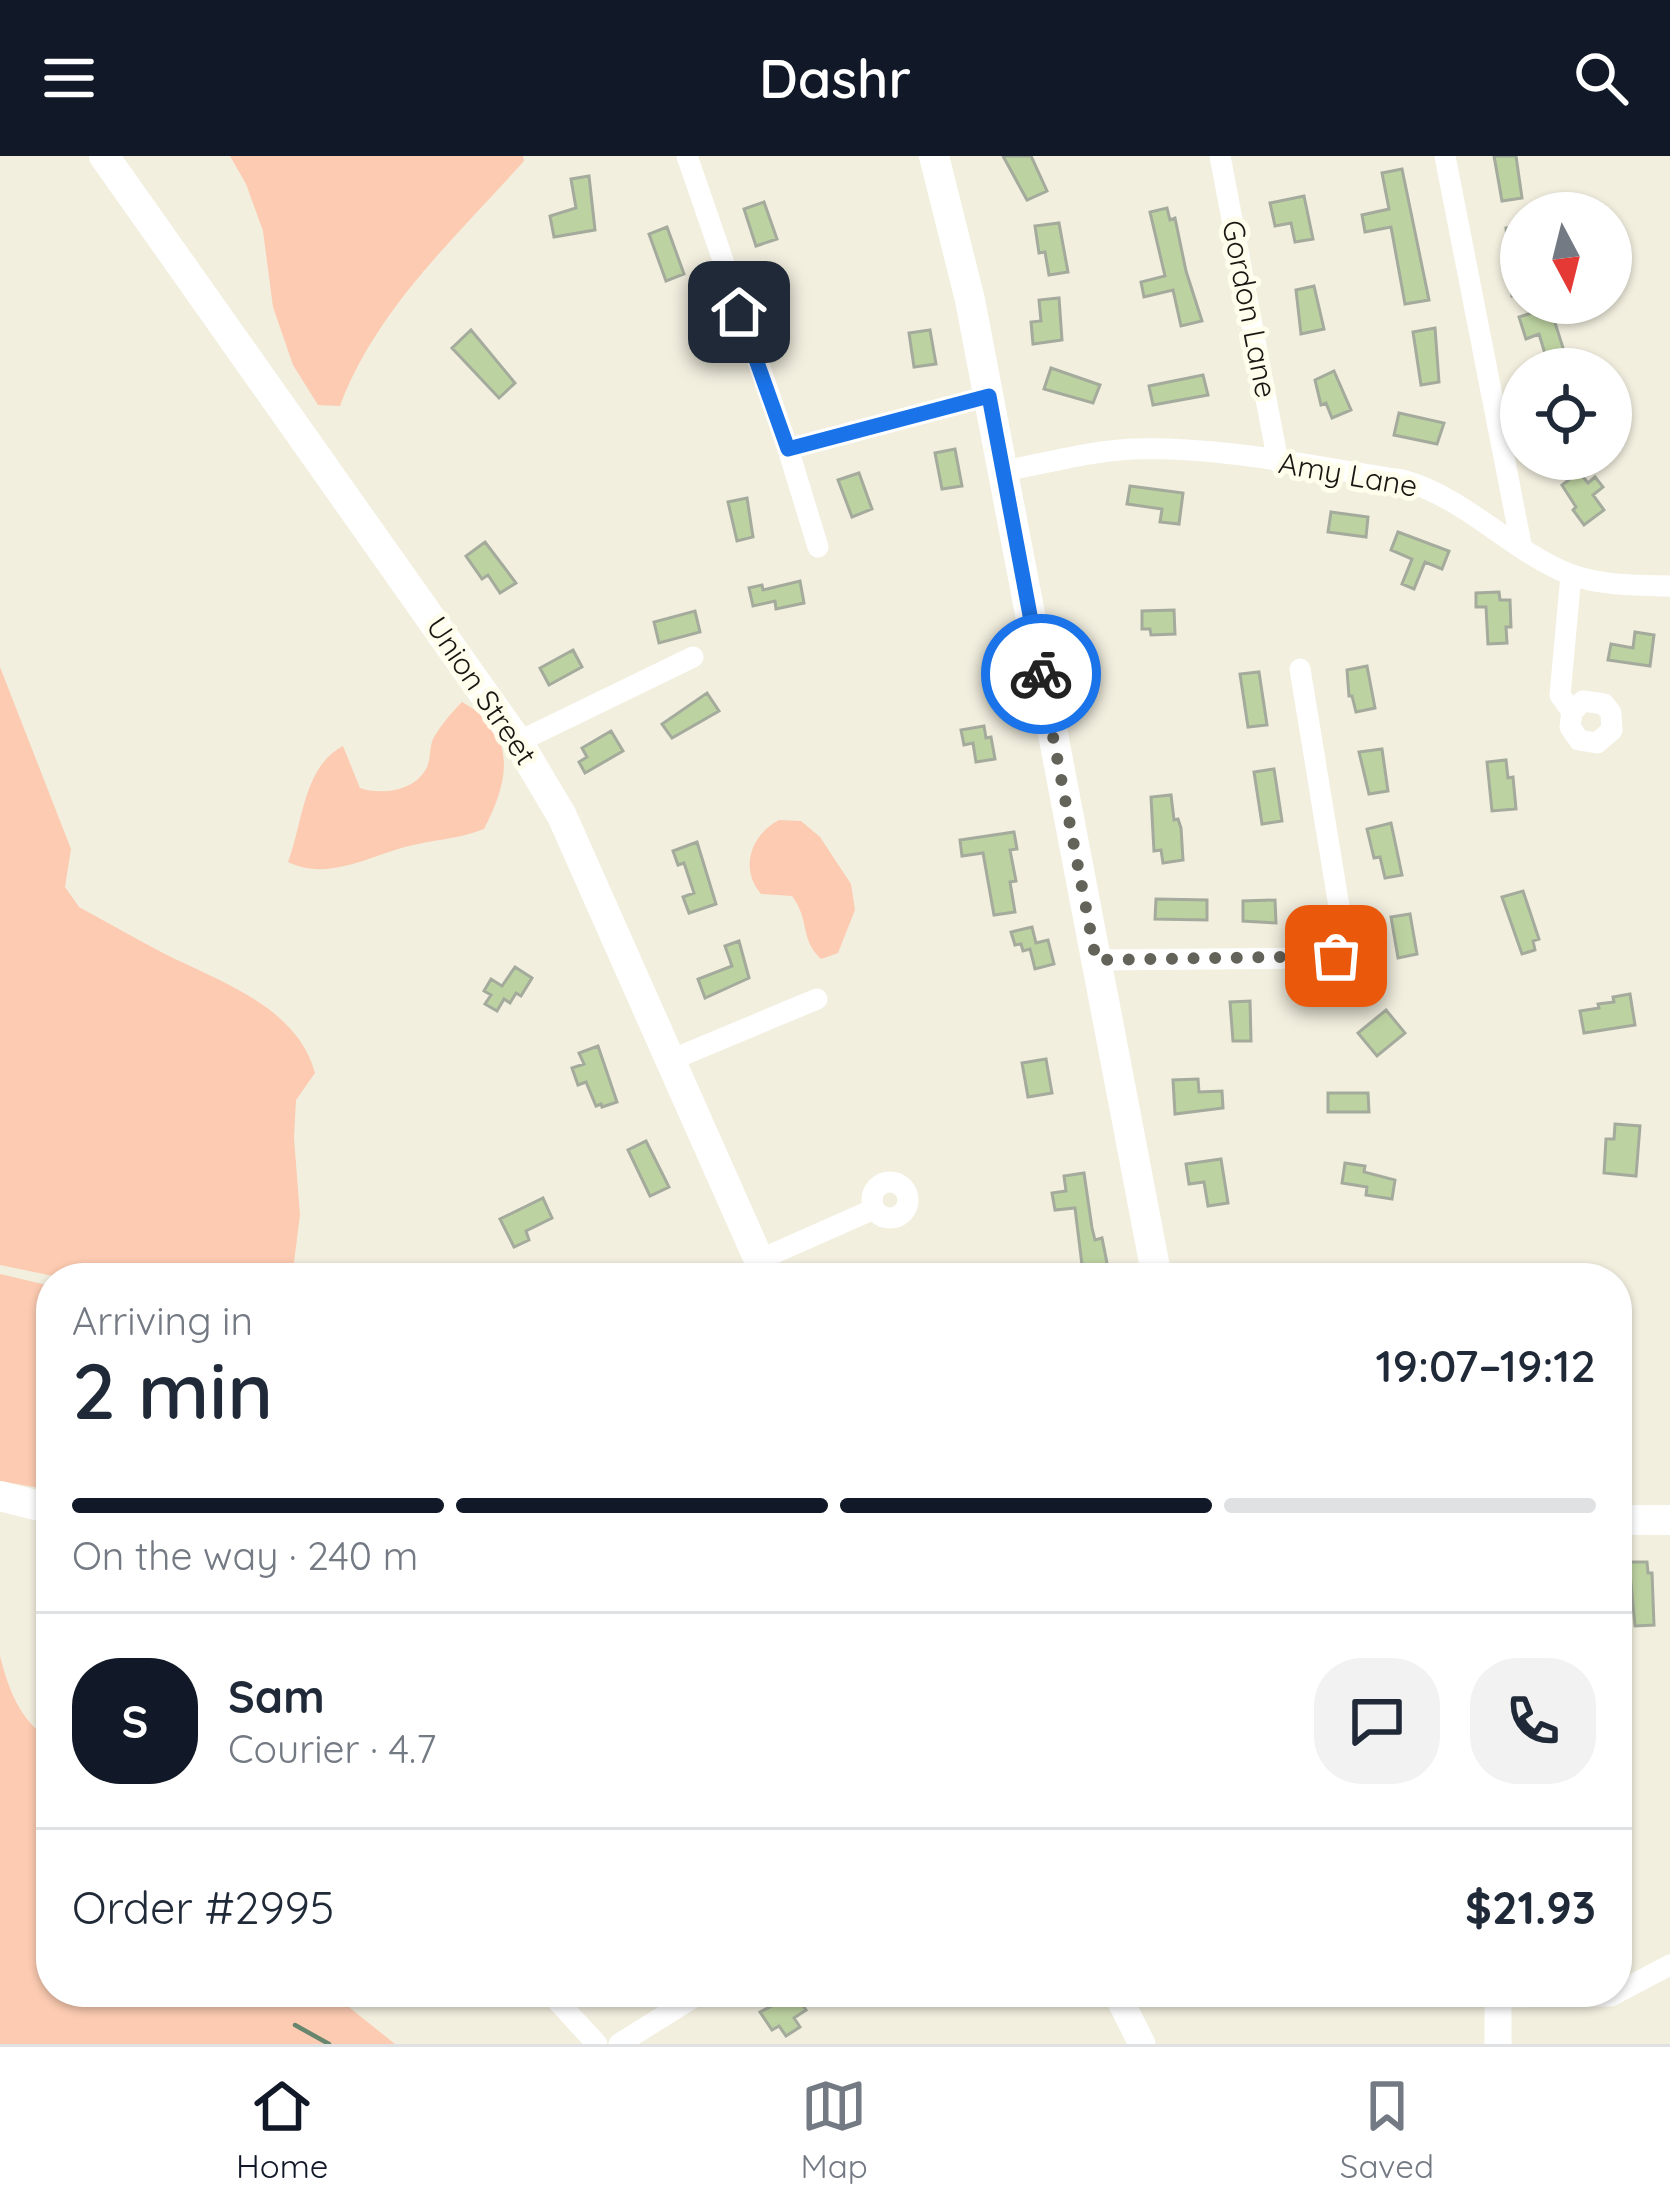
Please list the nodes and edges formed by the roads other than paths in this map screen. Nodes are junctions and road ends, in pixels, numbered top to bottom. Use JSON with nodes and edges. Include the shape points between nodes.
{"nodes":[{"id":1,"x":104,"y":156,"type":"edge"},
{"id":2,"x":687,"y":156,"type":"edge"},
{"id":3,"x":934,"y":156,"type":"edge"},
{"id":4,"x":1220,"y":156,"type":"edge"},
{"id":5,"x":1445,"y":156,"type":"edge"},
{"id":6,"x":989,"y":396,"type":"junction"},
{"id":7,"x":788,"y":449,"type":"junction"},
{"id":8,"x":1279,"y":462,"type":"junction"},
{"id":9,"x":1004,"y":471,"type":"junction"},
{"id":10,"x":1521,"y":544,"type":"junction"},
{"id":11,"x":818,"y":547,"type":"dead end"},
{"id":12,"x":1571,"y":574,"type":"junction"},
{"id":13,"x":1670,"y":586,"type":"edge"},
{"id":14,"x":693,"y":657,"type":"dead end"},
{"id":15,"x":1300,"y":669,"type":"dead end"},
{"id":16,"x":1572,"y":712,"type":"dead end"},
{"id":17,"x":518,"y":742,"type":"junction"},
{"id":18,"x":1096,"y":960,"type":"junction"},
{"id":19,"x":817,"y":999,"type":"dead end"},
{"id":20,"x":671,"y":1060,"type":"junction"},
{"id":21,"x":874,"y":1209,"type":"dead end"},
{"id":22,"x":760,"y":1263,"type":"edge"},
{"id":23,"x":774,"y":1263,"type":"edge"},
{"id":24,"x":1153,"y":1263,"type":"edge"},
{"id":25,"x":0,"y":1496,"type":"edge"},
{"id":26,"x":36,"y":1505,"type":"edge"},
{"id":27,"x":1632,"y":1520,"type":"edge"},
{"id":28,"x":1670,"y":1520,"type":"edge"},
{"id":29,"x":1670,"y":1965,"type":"edge"},
{"id":30,"x":1632,"y":1985,"type":"edge"},
{"id":31,"x":563,"y":2007,"type":"edge"},
{"id":32,"x":678,"y":2007,"type":"edge"},
{"id":33,"x":1124,"y":2007,"type":"edge"},
{"id":34,"x":1498,"y":2007,"type":"edge"},
{"id":35,"x":597,"y":2044,"type":"edge"},
{"id":36,"x":619,"y":2044,"type":"edge"},
{"id":37,"x":1142,"y":2044,"type":"edge"},
{"id":38,"x":1498,"y":2044,"type":"edge"}],
"edges":[{"from":1,"to":17,"type":"main road","name":"Union Street"},
{"from":2,"to":7,"type":"street"},
{"from":3,"to":6,"type":"main road"},
{"from":4,"to":8,"type":"street","name":"Gordon Lane"},
{"from":5,"to":10,"type":"street"},
{"from":6,"to":7,"type":"street"},
{"from":6,"to":9,"type":"main road"},
{"from":7,"to":11,"type":"street"},
{"from":8,"to":9,"type":"street","name":"Amy Lane","via":[[1134,449]]},
{"from":8,"to":10,"type":"street","name":"Amy Lane","via":[[1419,485]]},
{"from":9,"to":18,"type":"main road"},
{"from":10,"to":12,"type":"street","name":"Amy Lane"},
{"from":12,"to":13,"type":"street","name":"Amy Lane"},
{"from":12,"to":16,"type":"street","via":[[1558,685]]},
{"from":14,"to":17,"type":"street"},
{"from":15,"to":18,"type":"street","via":[[1346,949],[1322,958]]},
{"from":17,"to":20,"type":"main road","name":"Union Street","via":[[562,816]]},
{"from":18,"to":24,"type":"main road"},
{"from":19,"to":20,"type":"street"},
{"from":20,"to":22,"type":"main road","name":"Union Street"},
{"from":21,"to":23,"type":"street"},
{"from":25,"to":26,"type":"main road"},
{"from":27,"to":28,"type":"main road"},
{"from":29,"to":30,"type":"street"},
{"from":31,"to":35,"type":"street"},
{"from":32,"to":36,"type":"street"},
{"from":33,"to":37,"type":"street"},
{"from":34,"to":38,"type":"street"}]}
